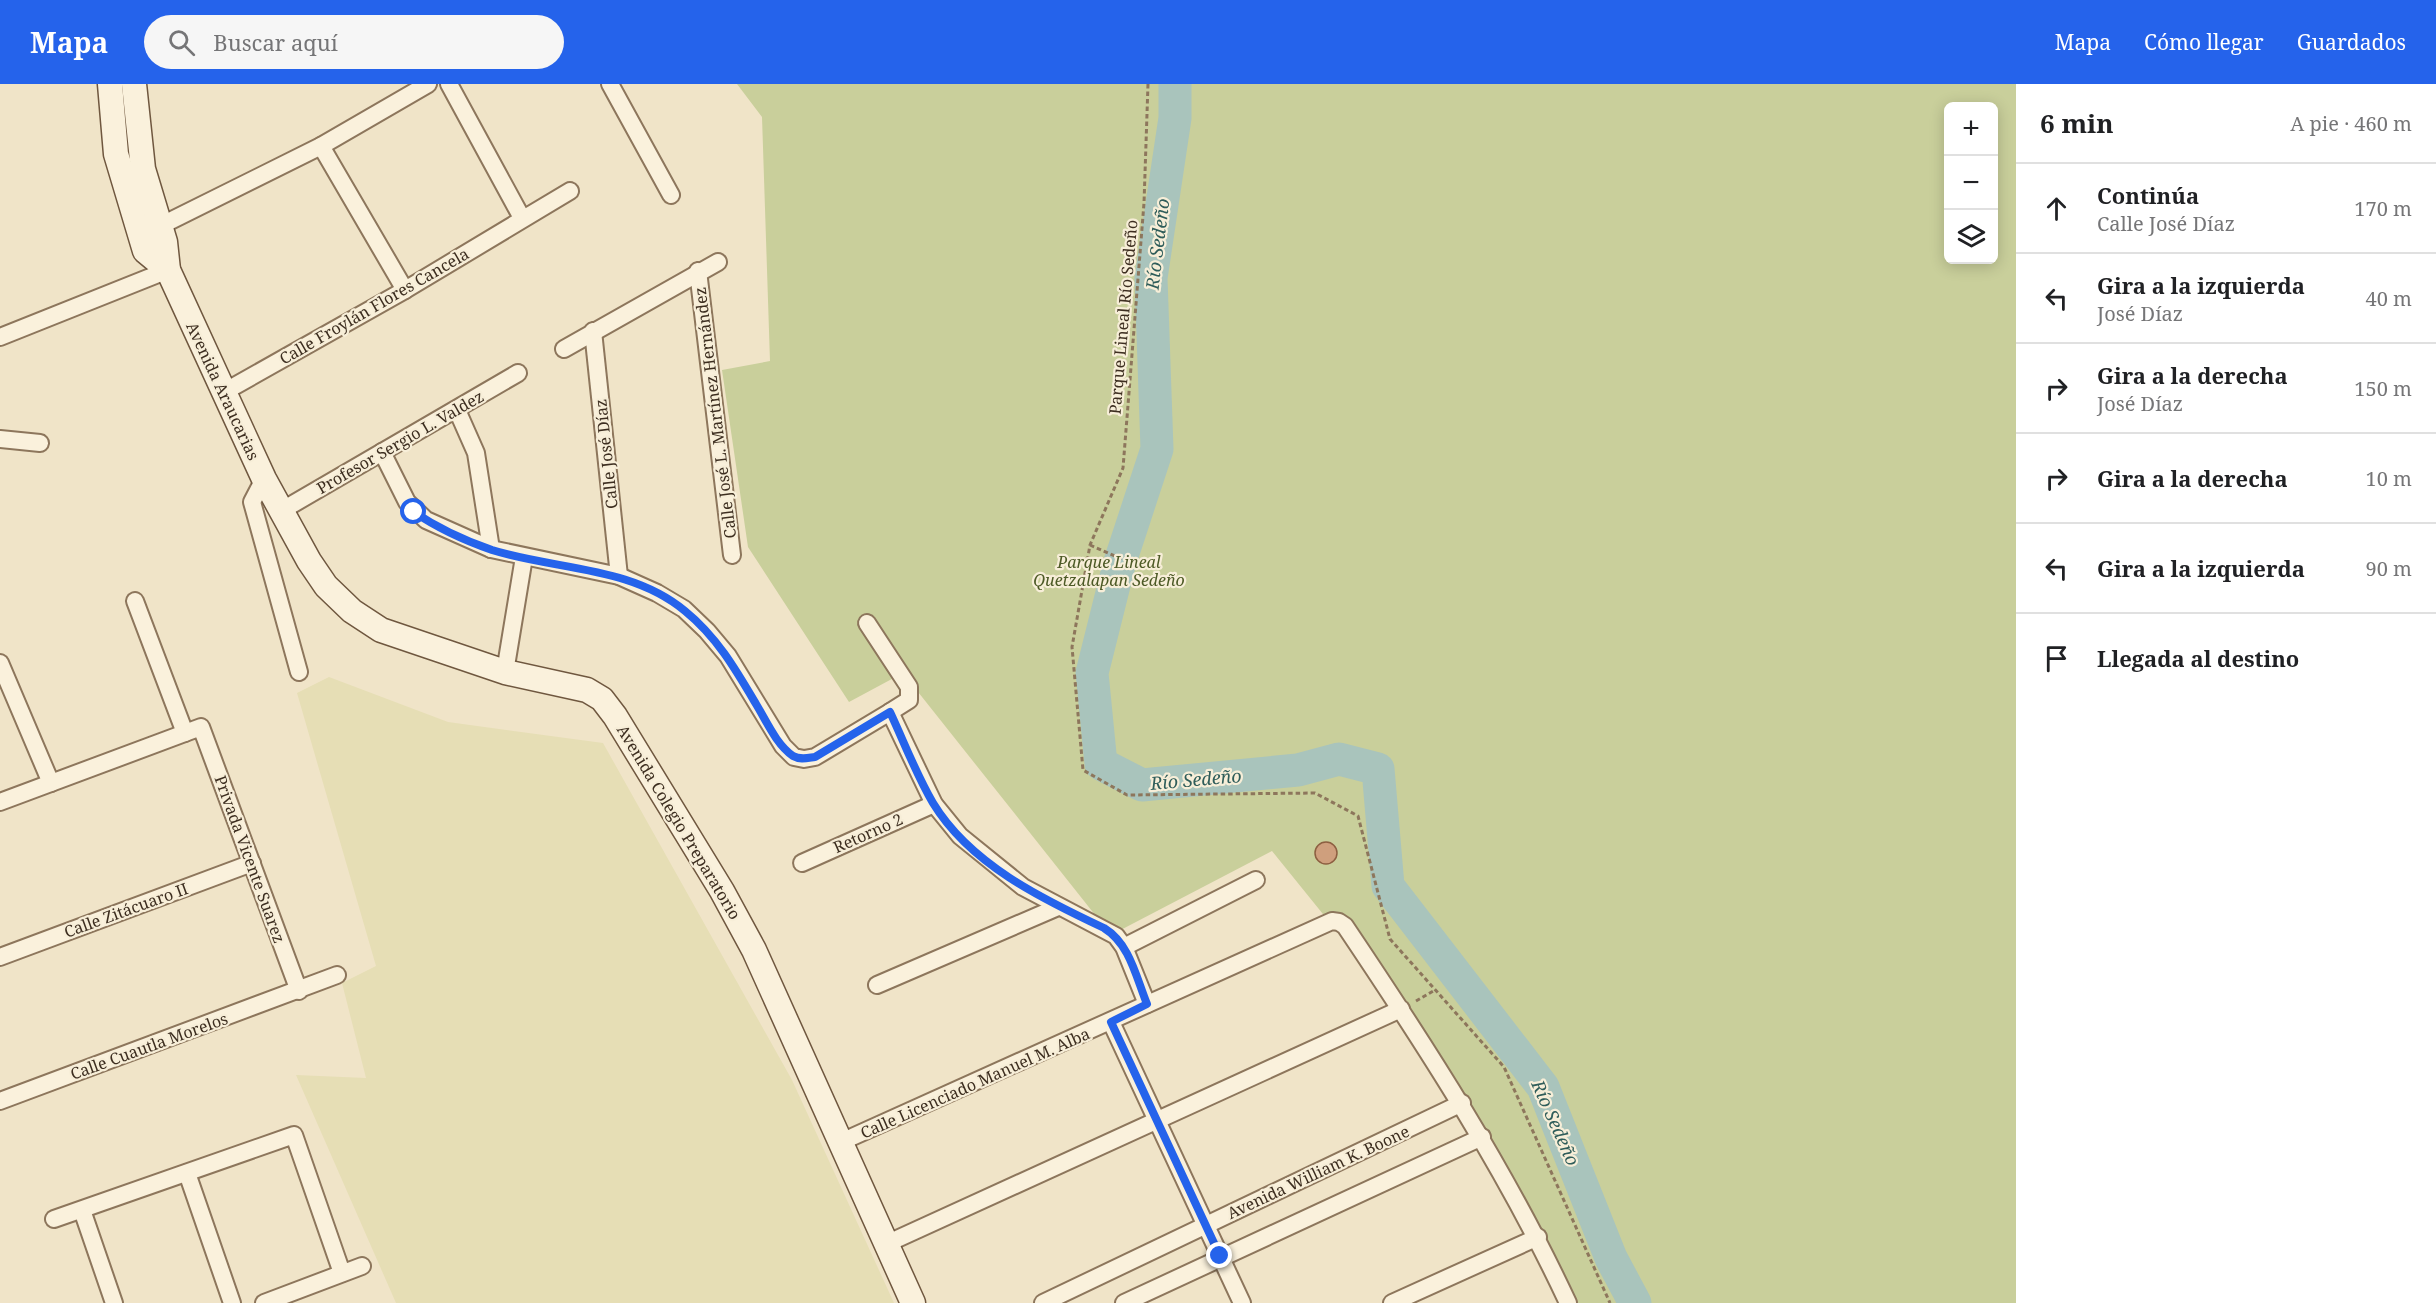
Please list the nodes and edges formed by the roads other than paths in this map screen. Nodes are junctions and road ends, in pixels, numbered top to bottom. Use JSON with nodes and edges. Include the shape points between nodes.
{"nodes":[{"id":1,"x":110,"y":84,"type":"edge"},
{"id":2,"x":134,"y":84,"type":"edge"},
{"id":3,"x":428,"y":84,"type":"edge"},
{"id":4,"x":449,"y":84,"type":"edge"},
{"id":5,"x":610,"y":84,"type":"edge"},
{"id":6,"x":321,"y":146,"type":"junction"},
{"id":7,"x":128,"y":153,"type":"junction"},
{"id":8,"x":570,"y":191,"type":"dead end"},
{"id":9,"x":671,"y":195,"type":"dead end"},
{"id":10,"x":522,"y":218,"type":"junction"},
{"id":11,"x":160,"y":226,"type":"junction"},
{"id":12,"x":718,"y":262,"type":"dead end"},
{"id":13,"x":168,"y":270,"type":"junction"},
{"id":14,"x":699,"y":272,"type":"junction"},
{"id":15,"x":405,"y":290,"type":"junction"},
{"id":16,"x":594,"y":332,"type":"junction"},
{"id":17,"x":0,"y":338,"type":"edge"},
{"id":18,"x":564,"y":349,"type":"dead end"},
{"id":19,"x":518,"y":374,"type":"dead end"},
{"id":20,"x":224,"y":392,"type":"junction"},
{"id":21,"x":457,"y":410,"type":"junction"},
{"id":22,"x":0,"y":438,"type":"edge"},
{"id":23,"x":40,"y":443,"type":"dead end"},
{"id":24,"x":382,"y":452,"type":"junction"},
{"id":25,"x":264,"y":479,"type":"junction"},
{"id":26,"x":281,"y":511,"type":"junction"},
{"id":27,"x":491,"y":549,"type":"junction"},
{"id":28,"x":732,"y":555,"type":"dead end"},
{"id":29,"x":524,"y":557,"type":"junction"},
{"id":30,"x":619,"y":576,"type":"junction"},
{"id":31,"x":135,"y":601,"type":"dead end"},
{"id":32,"x":867,"y":623,"type":"dead end"},
{"id":33,"x":0,"y":663,"type":"edge"},
{"id":34,"x":298,"y":672,"type":"dead end"},
{"id":35,"x":505,"y":672,"type":"junction"},
{"id":36,"x":890,"y":712,"type":"junction"},
{"id":37,"x":185,"y":733,"type":"junction"},
{"id":38,"x":51,"y":783,"type":"junction"},
{"id":39,"x":0,"y":802,"type":"edge"},
{"id":40,"x":934,"y":804,"type":"junction"},
{"id":41,"x":252,"y":863,"type":"junction"},
{"id":42,"x":801,"y":863,"type":"dead end"},
{"id":43,"x":1256,"y":880,"type":"dead end"},
{"id":44,"x":1058,"y":907,"type":"junction"},
{"id":45,"x":1124,"y":947,"type":"junction"},
{"id":46,"x":0,"y":957,"type":"edge"},
{"id":47,"x":337,"y":975,"type":"dead end"},
{"id":48,"x":877,"y":985,"type":"dead end"},
{"id":49,"x":299,"y":991,"type":"junction"},
{"id":50,"x":1147,"y":1004,"type":"junction"},
{"id":51,"x":1401,"y":1009,"type":"junction"},
{"id":52,"x":1111,"y":1022,"type":"junction"},
{"id":53,"x":0,"y":1101,"type":"edge"},
{"id":54,"x":1462,"y":1103,"type":"junction"},
{"id":55,"x":1157,"y":1121,"type":"junction"},
{"id":56,"x":1482,"y":1137,"type":"junction"},
{"id":57,"x":841,"y":1142,"type":"junction"},
{"id":58,"x":187,"y":1173,"type":"junction"},
{"id":59,"x":82,"y":1210,"type":"junction"},
{"id":60,"x":54,"y":1219,"type":"dead end"},
{"id":61,"x":1206,"y":1225,"type":"junction"},
{"id":62,"x":1538,"y":1237,"type":"junction"},
{"id":63,"x":886,"y":1244,"type":"junction"},
{"id":64,"x":1220,"y":1256,"type":"junction"},
{"id":65,"x":362,"y":1266,"type":"dead end"},
{"id":66,"x":342,"y":1273,"type":"junction"},
{"id":67,"x":114,"y":1303,"type":"edge"},
{"id":68,"x":232,"y":1303,"type":"edge"},
{"id":69,"x":264,"y":1303,"type":"edge"},
{"id":70,"x":913,"y":1303,"type":"edge"},
{"id":71,"x":1043,"y":1303,"type":"edge"},
{"id":72,"x":1124,"y":1303,"type":"edge"},
{"id":73,"x":1242,"y":1303,"type":"edge"},
{"id":74,"x":1392,"y":1303,"type":"edge"},
{"id":75,"x":1568,"y":1303,"type":"edge"}],
"edges":[{"from":1,"to":7,"type":"street","name":"Avenida Araucarias"},
{"from":2,"to":7,"type":"street","name":"Avenida Araucarias"},
{"from":3,"to":6,"type":"street"},
{"from":4,"to":10,"type":"street"},
{"from":5,"to":9,"type":"street"},
{"from":6,"to":11,"type":"street"},
{"from":6,"to":15,"type":"street"},
{"from":7,"to":11,"type":"street","name":"Avenida Araucarias"},
{"from":7,"to":13,"type":"street","name":"Avenida Araucarias","via":[[144,250]]},
{"from":8,"to":10,"type":"street","name":"Calle Froylán Flores Cancela"},
{"from":10,"to":15,"type":"street","name":"Calle Froylán Flores Cancela"},
{"from":11,"to":13,"type":"street","name":"Avenida Araucarias"},
{"from":12,"to":14,"type":"street"},
{"from":13,"to":17,"type":"street"},
{"from":13,"to":20,"type":"street","name":"Avenida Araucarias"},
{"from":14,"to":16,"type":"street"},
{"from":14,"to":28,"type":"street","name":"Calle José L. Martínez Hernández"},
{"from":15,"to":20,"type":"street","name":"Calle Froylán Flores Cancela"},
{"from":16,"to":18,"type":"street"},
{"from":16,"to":30,"type":"street","name":"Calle José Díaz"},
{"from":19,"to":21,"type":"street","name":"Profesor Sergio L. Valdez"},
{"from":20,"to":25,"type":"street","name":"Avenida Araucarias"},
{"from":21,"to":24,"type":"street","name":"Profesor Sergio L. Valdez"},
{"from":21,"to":27,"type":"street","via":[[476,453]]},
{"from":22,"to":23,"type":"street"},
{"from":24,"to":26,"type":"street","name":"Profesor Sergio L. Valdez"},
{"from":24,"to":27,"type":"street","via":[[414,512]]},
{"from":25,"to":26,"type":"street","name":"Avenida Araucarias"},
{"from":25,"to":34,"type":"street","via":[[252,502]]},
{"from":26,"to":35,"type":"street","name":"Avenida Colegio Preparatorio","via":[[326,586],[352,611],[381,630]]},
{"from":27,"to":29,"type":"street"},
{"from":29,"to":30,"type":"street"},
{"from":29,"to":35,"type":"street"},
{"from":30,"to":36,"type":"street","via":[[684,609],[707,631],[728,656],[776,738],[794,757],[815,757]]},
{"from":31,"to":37,"type":"street"},
{"from":32,"to":36,"type":"street","via":[[909,687],[909,700]]},
{"from":33,"to":38,"type":"street"},
{"from":35,"to":57,"type":"street","name":"Avenida Colegio Preparatorio","via":[[587,690],[602,699],[615,716],[754,950]]},
{"from":36,"to":40,"type":"street"},
{"from":37,"to":38,"type":"street"},
{"from":37,"to":41,"type":"street","name":"Privada Vicente Suarez","via":[[201,727]]},
{"from":38,"to":39,"type":"street"},
{"from":40,"to":42,"type":"street","name":"Retorno 2"},
{"from":40,"to":44,"type":"street","via":[[977,852],[1023,887]]},
{"from":41,"to":46,"type":"street","name":"Calle Zitácuaro II"},
{"from":41,"to":49,"type":"street","name":"Privada Vicente Suarez"},
{"from":43,"to":45,"type":"street"},
{"from":44,"to":45,"type":"street","via":[[1104,928]]},
{"from":44,"to":48,"type":"street"},
{"from":45,"to":50,"type":"street"},
{"from":47,"to":49,"type":"street","name":"Calle Cuautla Morelos"},
{"from":49,"to":53,"type":"street","name":"Calle Cuautla Morelos"},
{"from":50,"to":51,"type":"street","name":"Calle Licenciado Manuel M. Alba","via":[[1332,921],[1345,926]]},
{"from":50,"to":52,"type":"street","name":"Calle Licenciado Manuel M. Alba"},
{"from":51,"to":54,"type":"street"},
{"from":51,"to":55,"type":"street"},
{"from":52,"to":55,"type":"street"},
{"from":52,"to":57,"type":"street","name":"Calle Licenciado Manuel M. Alba"},
{"from":54,"to":56,"type":"street"},
{"from":54,"to":61,"type":"street","name":"Avenida William K. Boone"},
{"from":55,"to":61,"type":"street"},
{"from":55,"to":63,"type":"street"},
{"from":56,"to":62,"type":"street"},
{"from":56,"to":64,"type":"street"},
{"from":57,"to":63,"type":"street","name":"Avenida Colegio Preparatorio"},
{"from":58,"to":59,"type":"street"},
{"from":58,"to":66,"type":"street","via":[[294,1135]]},
{"from":58,"to":68,"type":"street"},
{"from":59,"to":60,"type":"street"},
{"from":59,"to":67,"type":"street"},
{"from":61,"to":64,"type":"street"},
{"from":61,"to":71,"type":"street","name":"Avenida William K. Boone"},
{"from":62,"to":74,"type":"street"},
{"from":62,"to":75,"type":"street"},
{"from":63,"to":70,"type":"street","name":"Avenida Colegio Preparatorio"},
{"from":64,"to":72,"type":"street"},
{"from":64,"to":73,"type":"street"},
{"from":65,"to":66,"type":"street"},
{"from":66,"to":69,"type":"street"}]}
